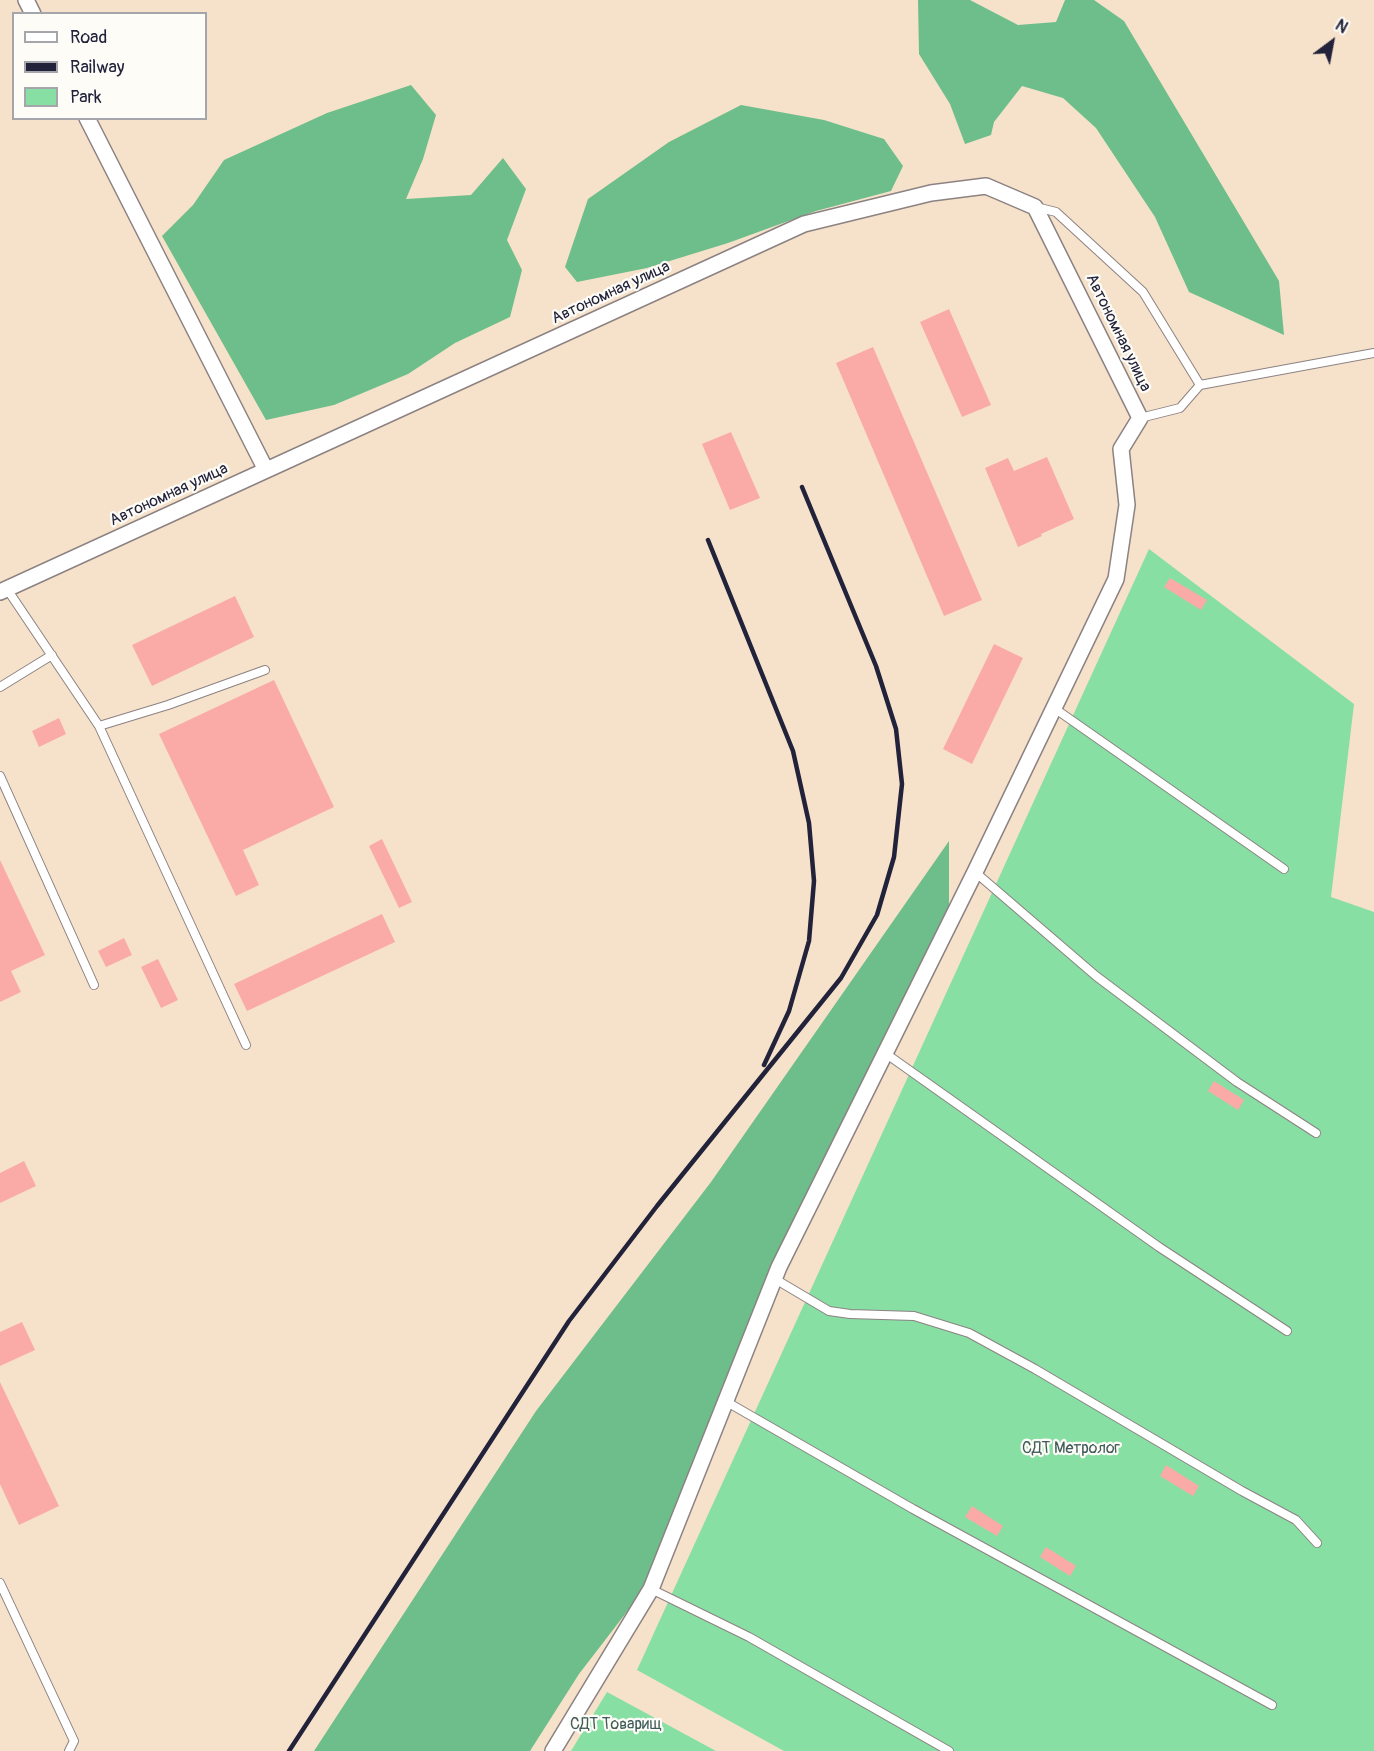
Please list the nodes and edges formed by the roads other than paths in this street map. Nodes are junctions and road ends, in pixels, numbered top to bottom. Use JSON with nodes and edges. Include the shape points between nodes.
{"nodes":[{"id":1,"x":88,"y":120,"type":"edge"},
{"id":2,"x":1035,"y":207,"type":"junction"},
{"id":3,"x":1374,"y":352,"type":"edge"},
{"id":4,"x":1200,"y":385,"type":"junction"},
{"id":5,"x":1140,"y":418,"type":"junction"},
{"id":6,"x":266,"y":471,"type":"junction"},
{"id":7,"x":3,"y":591,"type":"edge"},
{"id":8,"x":52,"y":655,"type":"junction"},
{"id":9,"x":265,"y":670,"type":"dead end"},
{"id":10,"x":0,"y":687,"type":"edge"},
{"id":11,"x":1054,"y":708,"type":"junction"},
{"id":12,"x":99,"y":726,"type":"junction"},
{"id":13,"x":0,"y":776,"type":"edge"},
{"id":14,"x":1284,"y":869,"type":"dead end"},
{"id":15,"x":975,"y":872,"type":"junction"},
{"id":16,"x":94,"y":985,"type":"dead end"},
{"id":17,"x":246,"y":1045,"type":"dead end"},
{"id":18,"x":885,"y":1053,"type":"junction"},
{"id":19,"x":1316,"y":1134,"type":"dead end"},
{"id":20,"x":775,"y":1279,"type":"junction"},
{"id":21,"x":1287,"y":1331,"type":"dead end"},
{"id":22,"x":727,"y":1402,"type":"junction"},
{"id":23,"x":1317,"y":1543,"type":"dead end"},
{"id":24,"x":0,"y":1583,"type":"edge"},
{"id":25,"x":651,"y":1589,"type":"junction"},
{"id":26,"x":1272,"y":1705,"type":"dead end"},
{"id":27,"x":556,"y":1750,"type":"edge"},
{"id":28,"x":69,"y":1751,"type":"edge"},
{"id":29,"x":949,"y":1751,"type":"edge"}],
"edges":[{"from":1,"to":6,"type":"street"},
{"from":2,"to":4,"type":"lane","via":[[1056,212],[1143,292]]},
{"from":2,"to":5,"type":"street","name":"Автономная улица"},
{"from":2,"to":6,"type":"street","name":"Автономная улица","via":[[986,186],[931,193],[804,224]]},
{"from":3,"to":4,"type":"lane"},
{"from":4,"to":5,"type":"lane","via":[[1180,408]]},
{"from":5,"to":11,"type":"street","via":[[1121,449],[1127,505],[1116,579]]},
{"from":6,"to":7,"type":"street","name":"Автономная улица"},
{"from":7,"to":8,"type":"lane"},
{"from":8,"to":10,"type":"lane"},
{"from":8,"to":12,"type":"lane"},
{"from":9,"to":12,"type":"lane"},
{"from":11,"to":14,"type":"lane"},
{"from":11,"to":15,"type":"street"},
{"from":12,"to":17,"type":"lane"},
{"from":13,"to":16,"type":"lane"},
{"from":15,"to":18,"type":"street"},
{"from":15,"to":19,"type":"lane","via":[[1096,976],[1237,1082]]},
{"from":18,"to":20,"type":"street"},
{"from":18,"to":21,"type":"lane"},
{"from":20,"to":22,"type":"street"},
{"from":20,"to":23,"type":"lane","via":[[829,1311],[914,1316],[969,1333],[1296,1520]]},
{"from":22,"to":25,"type":"street"},
{"from":22,"to":26,"type":"lane","via":[[913,1509]]},
{"from":24,"to":28,"type":"lane","via":[[74,1741]]},
{"from":25,"to":27,"type":"street"},
{"from":25,"to":29,"type":"lane","via":[[749,1637]]}]}
